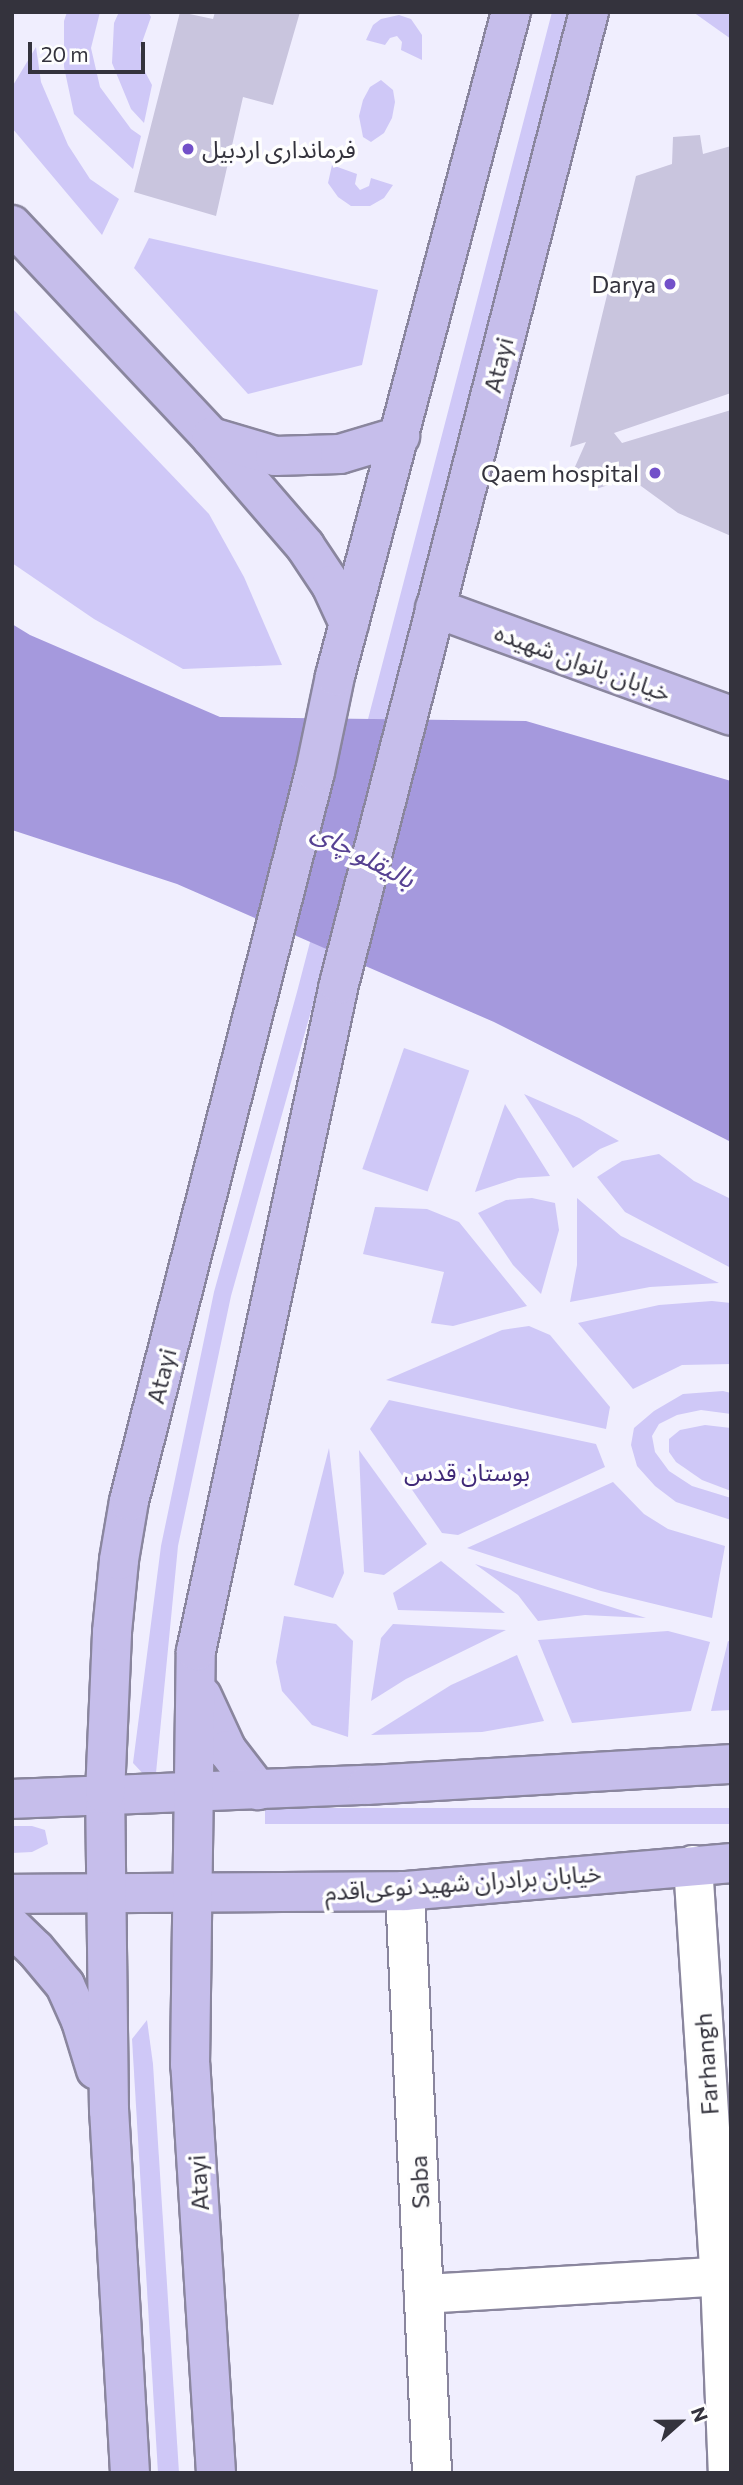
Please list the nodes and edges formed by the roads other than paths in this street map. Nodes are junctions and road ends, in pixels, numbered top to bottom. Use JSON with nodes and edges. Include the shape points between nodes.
{"nodes":[{"id":1,"x":511,"y":12,"type":"edge"},
{"id":2,"x":589,"y":12,"type":"edge"},
{"id":3,"x":12,"y":225,"type":"edge"},
{"id":4,"x":400,"y":436,"type":"junction"},
{"id":5,"x":211,"y":437,"type":"junction"},
{"id":6,"x":435,"y":608,"type":"junction"},
{"id":7,"x":349,"y":624,"type":"junction"},
{"id":8,"x":731,"y":716,"type":"edge"},
{"id":9,"x":196,"y":1668,"type":"junction"},
{"id":10,"x":731,"y":1764,"type":"edge"},
{"id":11,"x":258,"y":1790,"type":"junction"},
{"id":12,"x":196,"y":1792,"type":"junction"},
{"id":13,"x":105,"y":1794,"type":"junction"},
{"id":14,"x":12,"y":1799,"type":"edge"},
{"id":15,"x":731,"y":1863,"type":"edge"},
{"id":16,"x":693,"y":1865,"type":"junction"},
{"id":17,"x":405,"y":1891,"type":"junction"},
{"id":18,"x":194,"y":1893,"type":"junction"},
{"id":19,"x":12,"y":1894,"type":"edge"},
{"id":20,"x":107,"y":1894,"type":"junction"},
{"id":21,"x":12,"y":1927,"type":"edge"},
{"id":22,"x":108,"y":2111,"type":"junction"},
{"id":23,"x":725,"y":2276,"type":"edge"},
{"id":24,"x":424,"y":2294,"type":"junction"},
{"id":25,"x":130,"y":2473,"type":"edge"},
{"id":26,"x":216,"y":2473,"type":"edge"},
{"id":27,"x":432,"y":2473,"type":"edge"},
{"id":28,"x":728,"y":2473,"type":"edge"}],
"edges":[{"from":1,"to":4,"type":"main road"},
{"from":2,"to":6,"type":"main road","name":"Atayi"},
{"from":3,"to":5,"type":"main road"},
{"from":4,"to":5,"type":"main road","via":[[340,454],[275,456]]},
{"from":4,"to":7,"type":"main road"},
{"from":5,"to":7,"type":"main road","via":[[305,546]]},
{"from":6,"to":8,"type":"main road","name":"خیابان بانوان شهیده"},
{"from":6,"to":9,"type":"main road","name":"Atayi","via":[[339,984]]},
{"from":7,"to":13,"type":"main road","name":"Atayi","via":[[129,1500],[112,1632]]},
{"from":9,"to":11,"type":"main road","via":[[218,1732]]},
{"from":9,"to":12,"type":"main road"},
{"from":10,"to":11,"type":"main road"},
{"from":11,"to":12,"type":"main road"},
{"from":12,"to":13,"type":"main road"},
{"from":12,"to":18,"type":"main road","name":"Atayi"},
{"from":13,"to":14,"type":"main road"},
{"from":13,"to":20,"type":"main road","name":"Atayi"},
{"from":15,"to":16,"type":"main road","name":"خیابان برادران شهید نوعی‌اقدم"},
{"from":16,"to":17,"type":"main road","name":"خیابان برادران شهید نوعی‌اقدم"},
{"from":16,"to":23,"type":"street","name":"Farhangh"},
{"from":17,"to":18,"type":"main road","name":"خیابان برادران شهید نوعی‌اقدم"},
{"from":17,"to":24,"type":"street","name":"Saba"},
{"from":18,"to":20,"type":"main road","name":"خیابان برادران شهید نوعی‌اقدم"},
{"from":18,"to":26,"type":"main road","name":"Atayi","via":[[190,2065]]},
{"from":19,"to":20,"type":"main road","name":"خیابان برادران شهید نوعی‌اقدم"},
{"from":20,"to":22,"type":"main road"},
{"from":21,"to":22,"type":"main road","via":[[65,1985],[81,2021]]},
{"from":22,"to":25,"type":"main road"},
{"from":23,"to":24,"type":"street"},
{"from":23,"to":28,"type":"street","name":"Farhangh"},
{"from":24,"to":27,"type":"street","name":"Saba"}]}
